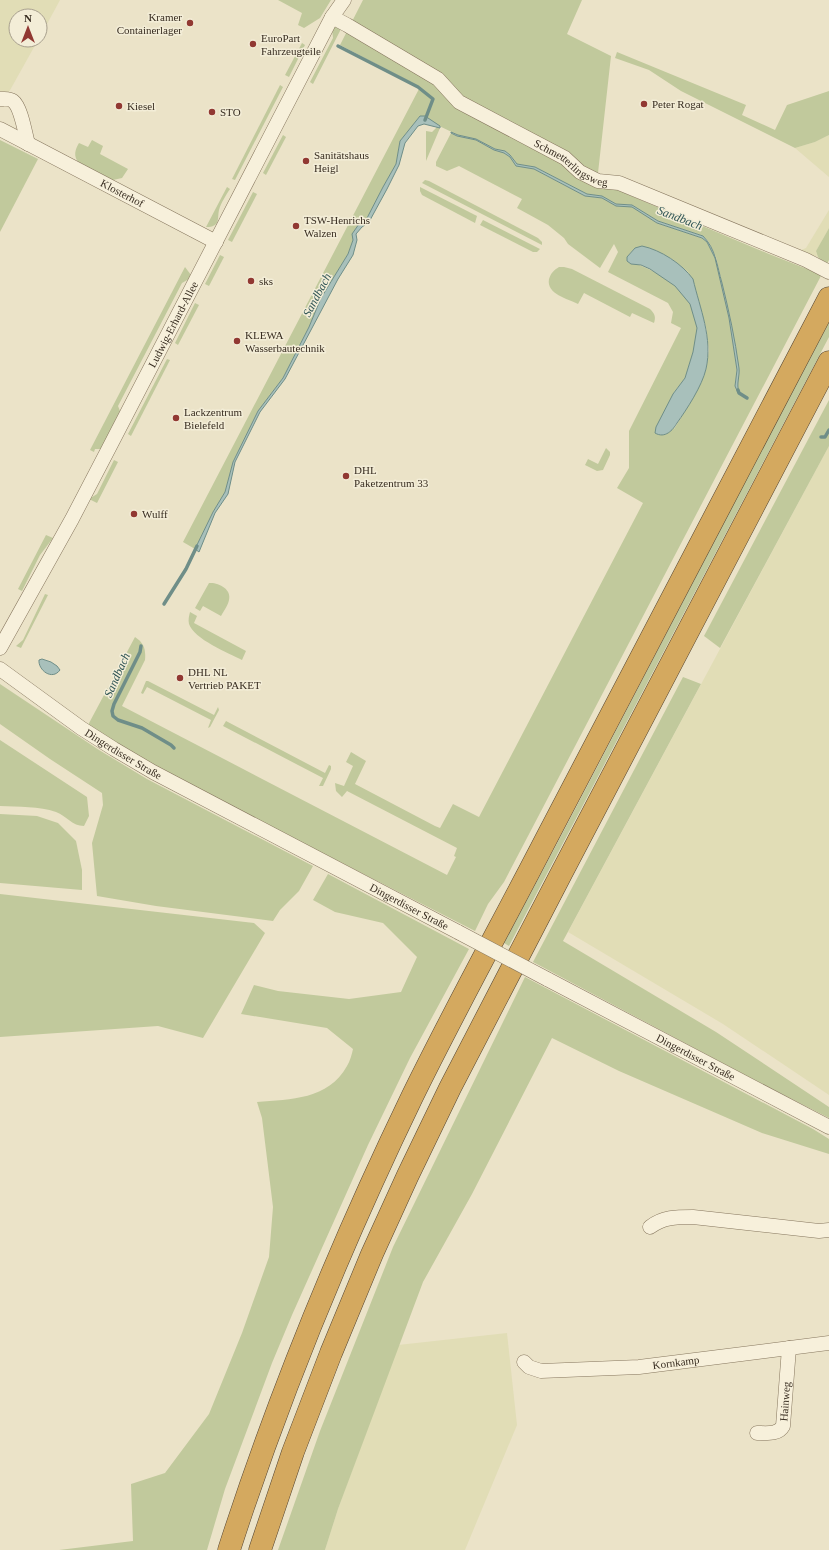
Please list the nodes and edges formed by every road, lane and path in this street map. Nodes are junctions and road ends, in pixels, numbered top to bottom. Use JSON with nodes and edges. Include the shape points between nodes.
{"nodes":[{"id":1,"x":344,"y":0,"type":"edge"},
{"id":2,"x":332,"y":17,"type":"junction"},
{"id":3,"x":0,"y":99,"type":"edge"},
{"id":4,"x":0,"y":129,"type":"edge"},
{"id":5,"x":28,"y":144,"type":"junction"},
{"id":6,"x":216,"y":242,"type":"junction"},
{"id":7,"x":829,"y":272,"type":"edge"},
{"id":8,"x":829,"y":298,"type":"edge"},
{"id":9,"x":829,"y":362,"type":"edge"},
{"id":10,"x":0,"y":648,"type":"edge"},
{"id":11,"x":0,"y":669,"type":"edge"},
{"id":12,"x":829,"y":1127,"type":"edge"},
{"id":13,"x":650,"y":1227,"type":"dead end"},
{"id":14,"x":829,"y":1230,"type":"edge"},
{"id":15,"x":829,"y":1344,"type":"edge"},
{"id":16,"x":789,"y":1348,"type":"junction"},
{"id":17,"x":524,"y":1362,"type":"dead end"},
{"id":18,"x":757,"y":1433,"type":"dead end"},
{"id":19,"x":229,"y":1550,"type":"edge"},
{"id":20,"x":260,"y":1550,"type":"edge"}],
"edges":[{"from":1,"to":2,"type":"street","name":"Ludwig-Erhard-Allee"},
{"from":2,"to":6,"type":"street","name":"Ludwig-Erhard-Allee"},
{"from":2,"to":7,"type":"street","name":"Schmetterlingsweg","via":[[438,79],[459,102],[565,158],[580,172],[598,181],[619,183],[806,260]]},
{"from":3,"to":5,"type":"street","via":[[8,99],[15,103]]},
{"from":4,"to":5,"type":"street","name":"Klosterhof"},
{"from":5,"to":6,"type":"street","name":"Klosterhof"},
{"from":6,"to":10,"type":"street","name":"Ludwig-Erhard-Allee","via":[[72,519]]},
{"from":8,"to":19,"type":"highway","via":[[412,1098],[345,1243],[297,1360],[270,1428]]},
{"from":9,"to":20,"type":"highway","via":[[453,1081],[372,1254],[331,1353],[293,1452]]},
{"from":11,"to":12,"type":"street","name":"Dingerdisser Straße","bridge":true,"via":[[81,728],[153,772]]},
{"from":13,"to":14,"type":"street","via":[[666,1218],[693,1217]]},
{"from":15,"to":16,"type":"street","name":"Kornkamp"},
{"from":16,"to":17,"type":"street","name":"Kornkamp","via":[[629,1368],[541,1371],[529,1367]]},
{"from":16,"to":18,"type":"street","name":"Hainweg","via":[[783,1426],[774,1433]]}]}
